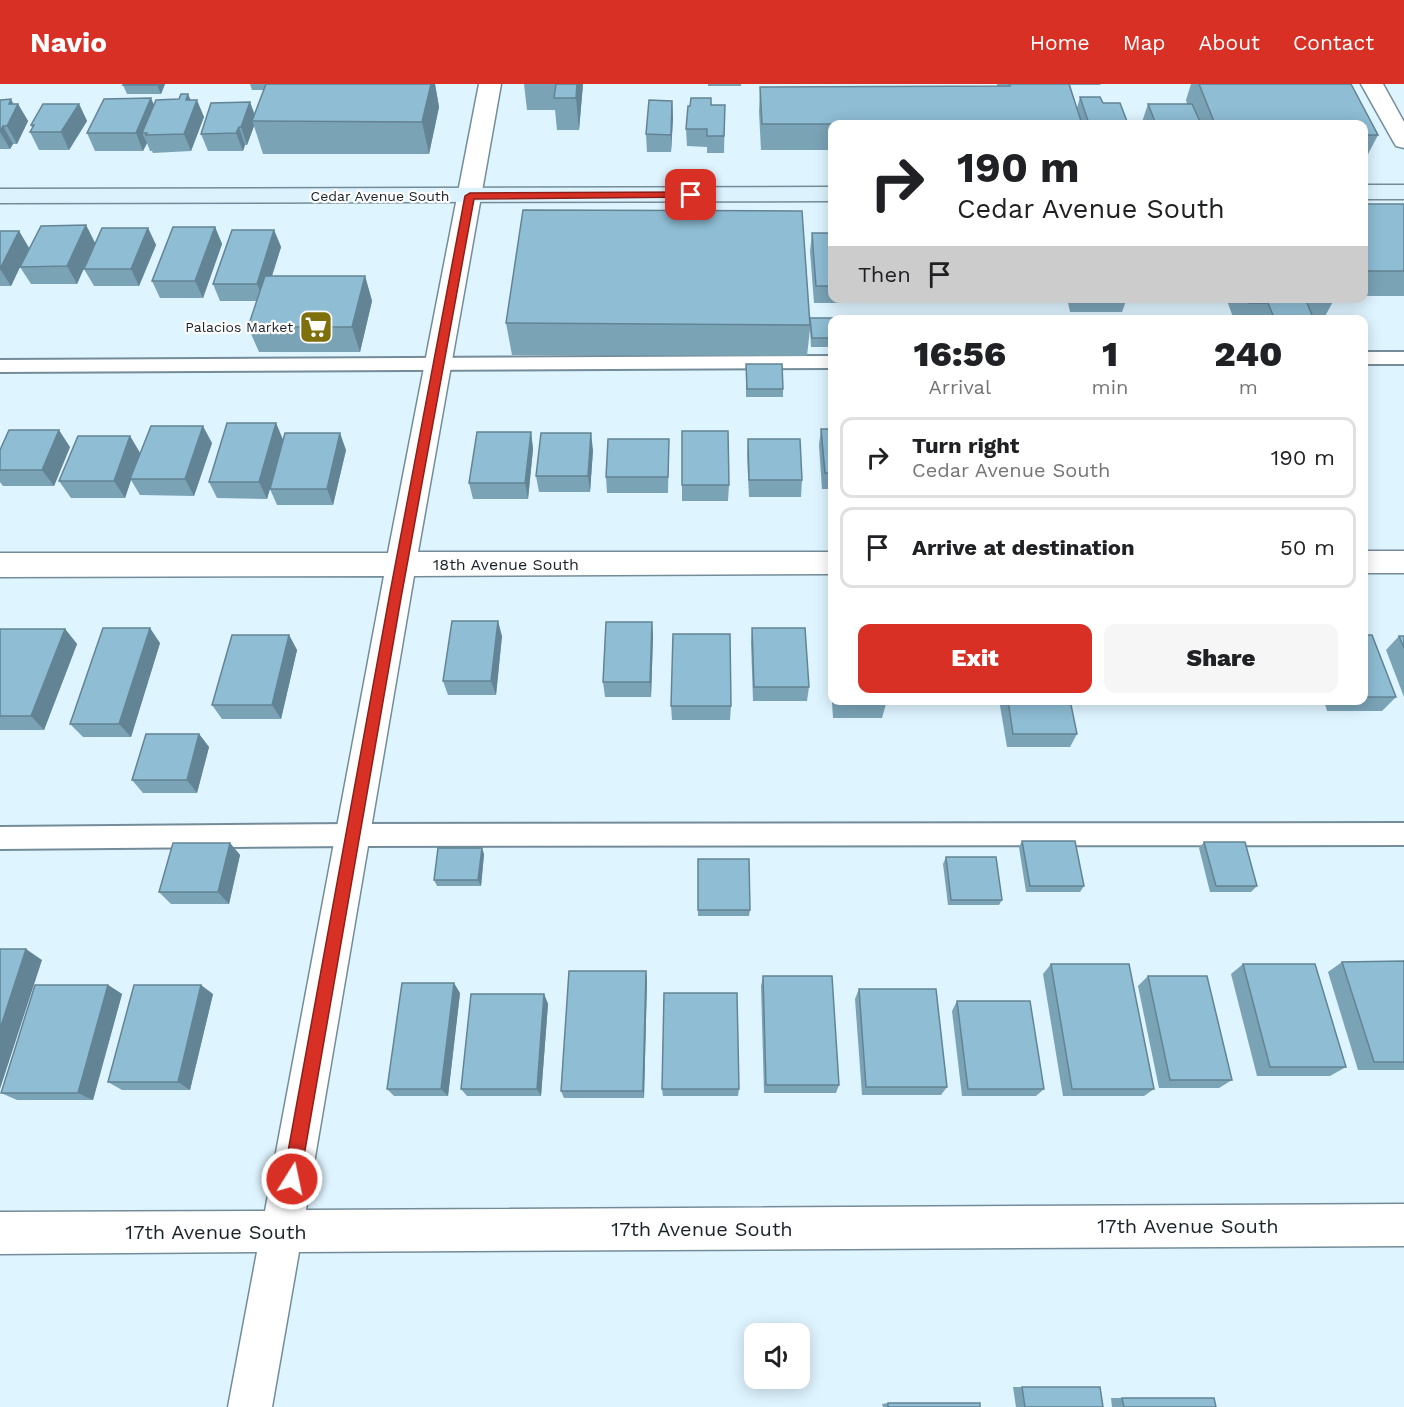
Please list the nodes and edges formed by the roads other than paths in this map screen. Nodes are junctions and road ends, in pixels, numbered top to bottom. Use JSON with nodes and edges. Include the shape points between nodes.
{"nodes":[{"id":1,"x":490,"y":84,"type":"edge"},
{"id":2,"x":1372,"y":84,"type":"edge"},
{"id":3,"x":1404,"y":141,"type":"edge"},
{"id":4,"x":1368,"y":192,"type":"edge"},
{"id":5,"x":1404,"y":192,"type":"edge"},
{"id":6,"x":828,"y":194,"type":"edge"},
{"id":7,"x":0,"y":196,"type":"edge"},
{"id":8,"x":470,"y":196,"type":"junction"},
{"id":9,"x":1368,"y":358,"type":"edge"},
{"id":10,"x":1404,"y":358,"type":"edge"},
{"id":11,"x":828,"y":362,"type":"edge"},
{"id":12,"x":438,"y":365,"type":"junction"},
{"id":13,"x":0,"y":366,"type":"edge"},
{"id":14,"x":1368,"y":562,"type":"edge"},
{"id":15,"x":1404,"y":562,"type":"edge"},
{"id":16,"x":828,"y":563,"type":"edge"},
{"id":17,"x":401,"y":564,"type":"junction"},
{"id":18,"x":0,"y":566,"type":"edge"},
{"id":19,"x":1404,"y":834,"type":"edge"},
{"id":20,"x":352,"y":835,"type":"junction"},
{"id":21,"x":0,"y":838,"type":"edge"},
{"id":22,"x":1404,"y":1225,"type":"edge"},
{"id":23,"x":0,"y":1233,"type":"edge"},
{"id":24,"x":283,"y":1233,"type":"junction"},
{"id":25,"x":250,"y":1407,"type":"edge"}],
"edges":[{"from":1,"to":8,"type":"street"},
{"from":2,"to":3,"type":"street"},
{"from":4,"to":5,"type":"main road"},
{"from":6,"to":8,"type":"main road","name":"Cedar Avenue South"},
{"from":7,"to":8,"type":"main road","name":"Cedar Avenue South"},
{"from":8,"to":12,"type":"street"},
{"from":9,"to":10,"type":"lane"},
{"from":11,"to":12,"type":"lane"},
{"from":12,"to":13,"type":"lane"},
{"from":12,"to":17,"type":"street"},
{"from":14,"to":15,"type":"street"},
{"from":16,"to":17,"type":"street","name":"18th Avenue South"},
{"from":17,"to":18,"type":"street","name":"18th Avenue South"},
{"from":17,"to":20,"type":"street"},
{"from":19,"to":20,"type":"lane"},
{"from":20,"to":21,"type":"lane"},
{"from":20,"to":24,"type":"street"},
{"from":22,"to":24,"type":"street","name":"17th Avenue South"},
{"from":23,"to":24,"type":"street","name":"17th Avenue South"},
{"from":24,"to":25,"type":"street"}]}
